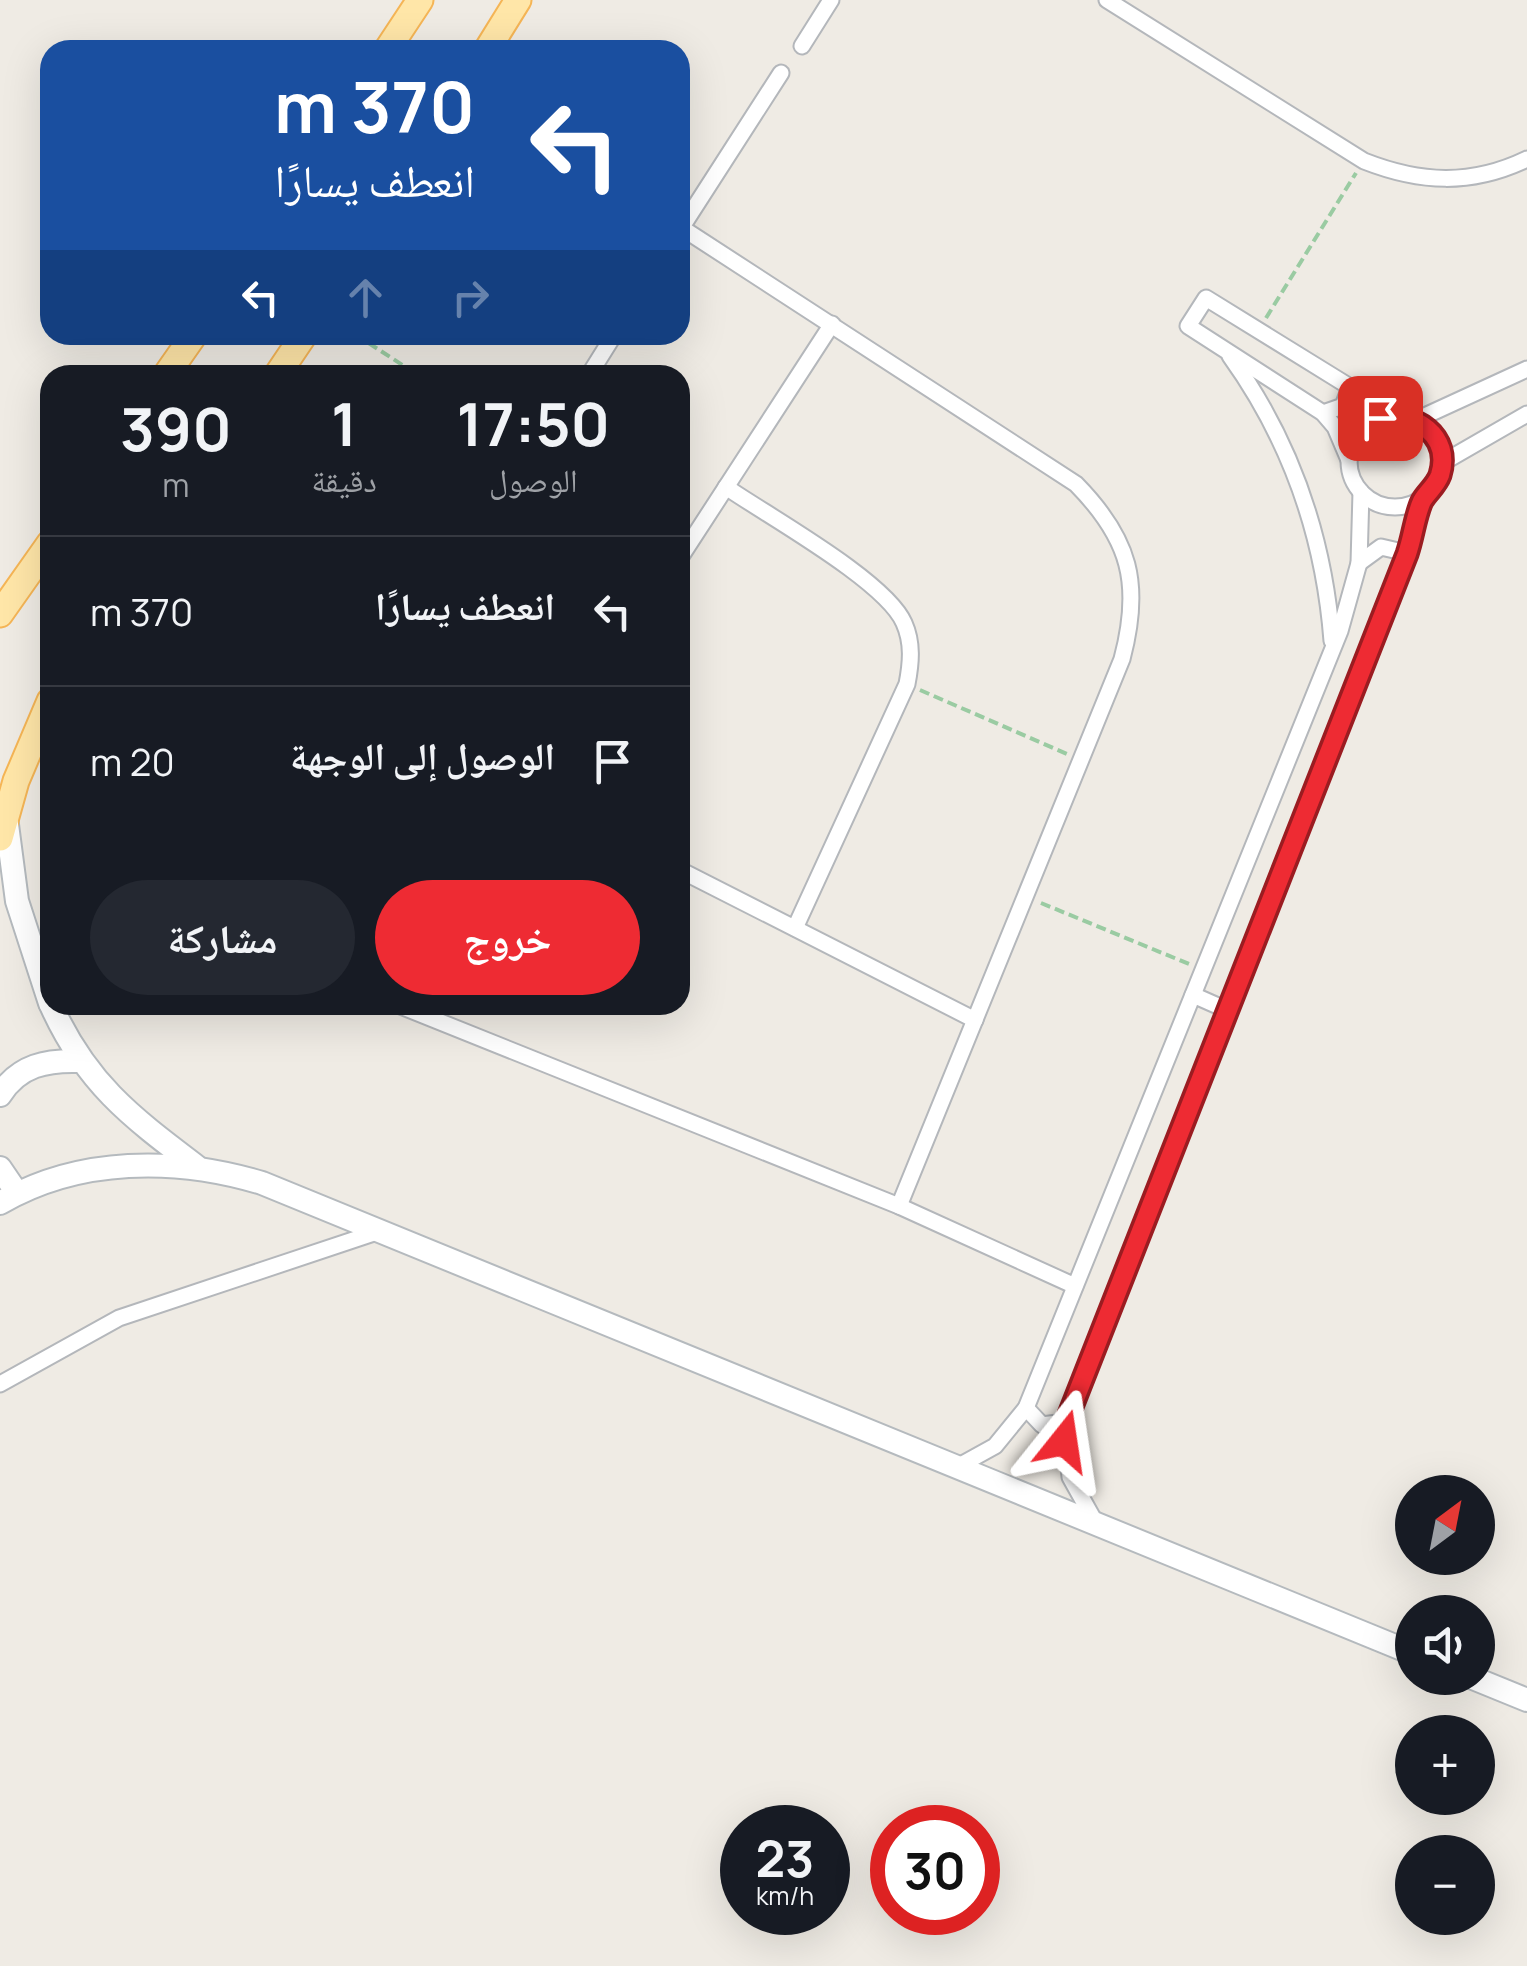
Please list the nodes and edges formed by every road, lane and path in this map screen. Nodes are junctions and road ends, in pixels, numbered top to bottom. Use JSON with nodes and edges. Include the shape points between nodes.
{"nodes":[{"id":1,"x":420,"y":0,"type":"edge"},
{"id":2,"x":518,"y":0,"type":"edge"},
{"id":3,"x":831,"y":0,"type":"edge"},
{"id":4,"x":1107,"y":0,"type":"edge"},
{"id":5,"x":394,"y":40,"type":"edge"},
{"id":6,"x":493,"y":40,"type":"edge"},
{"id":7,"x":802,"y":46,"type":"dead end"},
{"id":8,"x":782,"y":72,"type":"dead end"},
{"id":9,"x":1527,"y":159,"type":"edge"},
{"id":10,"x":1364,"y":160,"type":"junction"},
{"id":11,"x":690,"y":215,"type":"edge"},
{"id":12,"x":690,"y":235,"type":"edge"},
{"id":13,"x":832,"y":324,"type":"junction"},
{"id":14,"x":1258,"y":330,"type":"junction"},
{"id":15,"x":372,"y":345,"type":"edge"},
{"id":16,"x":1224,"y":349,"type":"junction"},
{"id":17,"x":402,"y":365,"type":"edge"},
{"id":18,"x":1527,"y":368,"type":"edge"},
{"id":19,"x":1350,"y":387,"type":"junction"},
{"id":20,"x":1324,"y":413,"type":"junction"},
{"id":21,"x":1527,"y":414,"type":"edge"},
{"id":22,"x":1412,"y":418,"type":"junction"},
{"id":23,"x":1349,"y":460,"type":"junction"},
{"id":24,"x":1442,"y":463,"type":"junction"},
{"id":25,"x":726,"y":488,"type":"junction"},
{"id":26,"x":1361,"y":492,"type":"junction"},
{"id":27,"x":1423,"y":498,"type":"junction"},
{"id":28,"x":690,"y":543,"type":"edge"},
{"id":29,"x":1407,"y":554,"type":"junction"},
{"id":30,"x":40,"y":557,"type":"edge"},
{"id":31,"x":1359,"y":563,"type":"junction"},
{"id":32,"x":0,"y":614,"type":"edge"},
{"id":33,"x":1332,"y":650,"type":"junction"},
{"id":34,"x":907,"y":684,"type":"junction"},
{"id":35,"x":40,"y":727,"type":"edge"},
{"id":36,"x":1081,"y":760,"type":"junction"},
{"id":37,"x":2,"y":824,"type":"edge"},
{"id":38,"x":690,"y":875,"type":"edge"},
{"id":39,"x":1025,"y":897,"type":"junction"},
{"id":40,"x":794,"y":928,"type":"junction"},
{"id":41,"x":1203,"y":970,"type":"junction"},
{"id":42,"x":40,"y":974,"type":"edge"},
{"id":43,"x":1193,"y":995,"type":"junction"},
{"id":44,"x":1228,"y":1010,"type":"junction"},
{"id":45,"x":56,"y":1015,"type":"edge"},
{"id":46,"x":427,"y":1015,"type":"edge"},
{"id":47,"x":445,"y":1015,"type":"edge"},
{"id":48,"x":975,"y":1020,"type":"junction"},
{"id":49,"x":454,"y":1024,"type":"junction"},
{"id":50,"x":80,"y":1061,"type":"junction"},
{"id":51,"x":0,"y":1095,"type":"edge"},
{"id":52,"x":196,"y":1166,"type":"junction"},
{"id":53,"x":0,"y":1168,"type":"edge"},
{"id":54,"x":8,"y":1198,"type":"edge"},
{"id":55,"x":899,"y":1206,"type":"junction"},
{"id":56,"x":378,"y":1232,"type":"junction"},
{"id":57,"x":1075,"y":1286,"type":"junction"},
{"id":58,"x":0,"y":1384,"type":"edge"},
{"id":59,"x":1026,"y":1408,"type":"junction"},
{"id":60,"x":1066,"y":1422,"type":"junction"},
{"id":61,"x":957,"y":1467,"type":"junction"},
{"id":62,"x":1096,"y":1524,"type":"junction"},
{"id":63,"x":1395,"y":1646,"type":"edge"},
{"id":64,"x":1495,"y":1687,"type":"edge"},
{"id":65,"x":1527,"y":1700,"type":"edge"}],
"edges":[{"from":1,"to":5,"type":"main road"},
{"from":2,"to":6,"type":"main road"},
{"from":3,"to":7,"type":"street"},
{"from":4,"to":10,"type":"street"},
{"from":8,"to":11,"type":"street"},
{"from":9,"to":10,"type":"street","via":[[1469,179],[1433,180]]},
{"from":10,"to":14,"type":"path"},
{"from":12,"to":13,"type":"street"},
{"from":13,"to":25,"type":"street"},
{"from":13,"to":36,"type":"street","via":[[1076,484],[1104,512],[1132,583],[1132,622]]},
{"from":14,"to":16,"type":"street","via":[[1206,298],[1188,326]]},
{"from":14,"to":19,"type":"street"},
{"from":15,"to":17,"type":"path"},
{"from":16,"to":20,"type":"street"},
{"from":16,"to":33,"type":"street","via":[[1268,417],[1302,491],[1320,553]]},
{"from":18,"to":22,"type":"street"},
{"from":19,"to":20,"type":"street","via":[[1342,406]]},
{"from":19,"to":22,"type":"street"},
{"from":20,"to":23,"type":"street"},
{"from":21,"to":24,"type":"street"},
{"from":22,"to":23,"type":"street","via":[[1394,415],[1368,424]]},
{"from":22,"to":24,"type":"street","via":[[1433,434]]},
{"from":23,"to":26,"type":"street"},
{"from":24,"to":27,"type":"street","via":[[1436,485]]},
{"from":25,"to":28,"type":"street"},
{"from":25,"to":34,"type":"street","via":[[893,605],[910,643]]},
{"from":26,"to":27,"type":"street","via":[[1390,508]]},
{"from":26,"to":31,"type":"street"},
{"from":27,"to":29,"type":"street"},
{"from":29,"to":31,"type":"street","via":[[1380,547]]},
{"from":29,"to":44,"type":"street"},
{"from":30,"to":32,"type":"main road"},
{"from":31,"to":33,"type":"street"},
{"from":33,"to":41,"type":"street"},
{"from":34,"to":36,"type":"path"},
{"from":34,"to":40,"type":"street"},
{"from":35,"to":37,"type":"main road"},
{"from":36,"to":39,"type":"street"},
{"from":37,"to":42,"type":"street","via":[[16,901]]},
{"from":38,"to":40,"type":"street"},
{"from":39,"to":41,"type":"path"},
{"from":39,"to":48,"type":"street"},
{"from":40,"to":48,"type":"street"},
{"from":41,"to":43,"type":"street"},
{"from":43,"to":44,"type":"street"},
{"from":43,"to":57,"type":"street"},
{"from":44,"to":60,"type":"street"},
{"from":45,"to":50,"type":"street"},
{"from":46,"to":49,"type":"street"},
{"from":47,"to":49,"type":"street"},
{"from":48,"to":55,"type":"street"},
{"from":49,"to":55,"type":"street"},
{"from":50,"to":51,"type":"street","via":[[34,1066]]},
{"from":50,"to":52,"type":"street","via":[[130,1117]]},
{"from":52,"to":54,"type":"street","via":[[80,1171]]},
{"from":52,"to":56,"type":"street","via":[[262,1183]]},
{"from":53,"to":54,"type":"street"},
{"from":55,"to":57,"type":"street"},
{"from":56,"to":58,"type":"street","via":[[119,1318]]},
{"from":56,"to":61,"type":"street"},
{"from":57,"to":59,"type":"street"},
{"from":59,"to":60,"type":"street","via":[[1042,1425]]},
{"from":59,"to":61,"type":"street","via":[[996,1446]]},
{"from":60,"to":62,"type":"street","via":[[1070,1477]]},
{"from":61,"to":62,"type":"street"},
{"from":62,"to":63,"type":"street"},
{"from":64,"to":65,"type":"street"}]}
